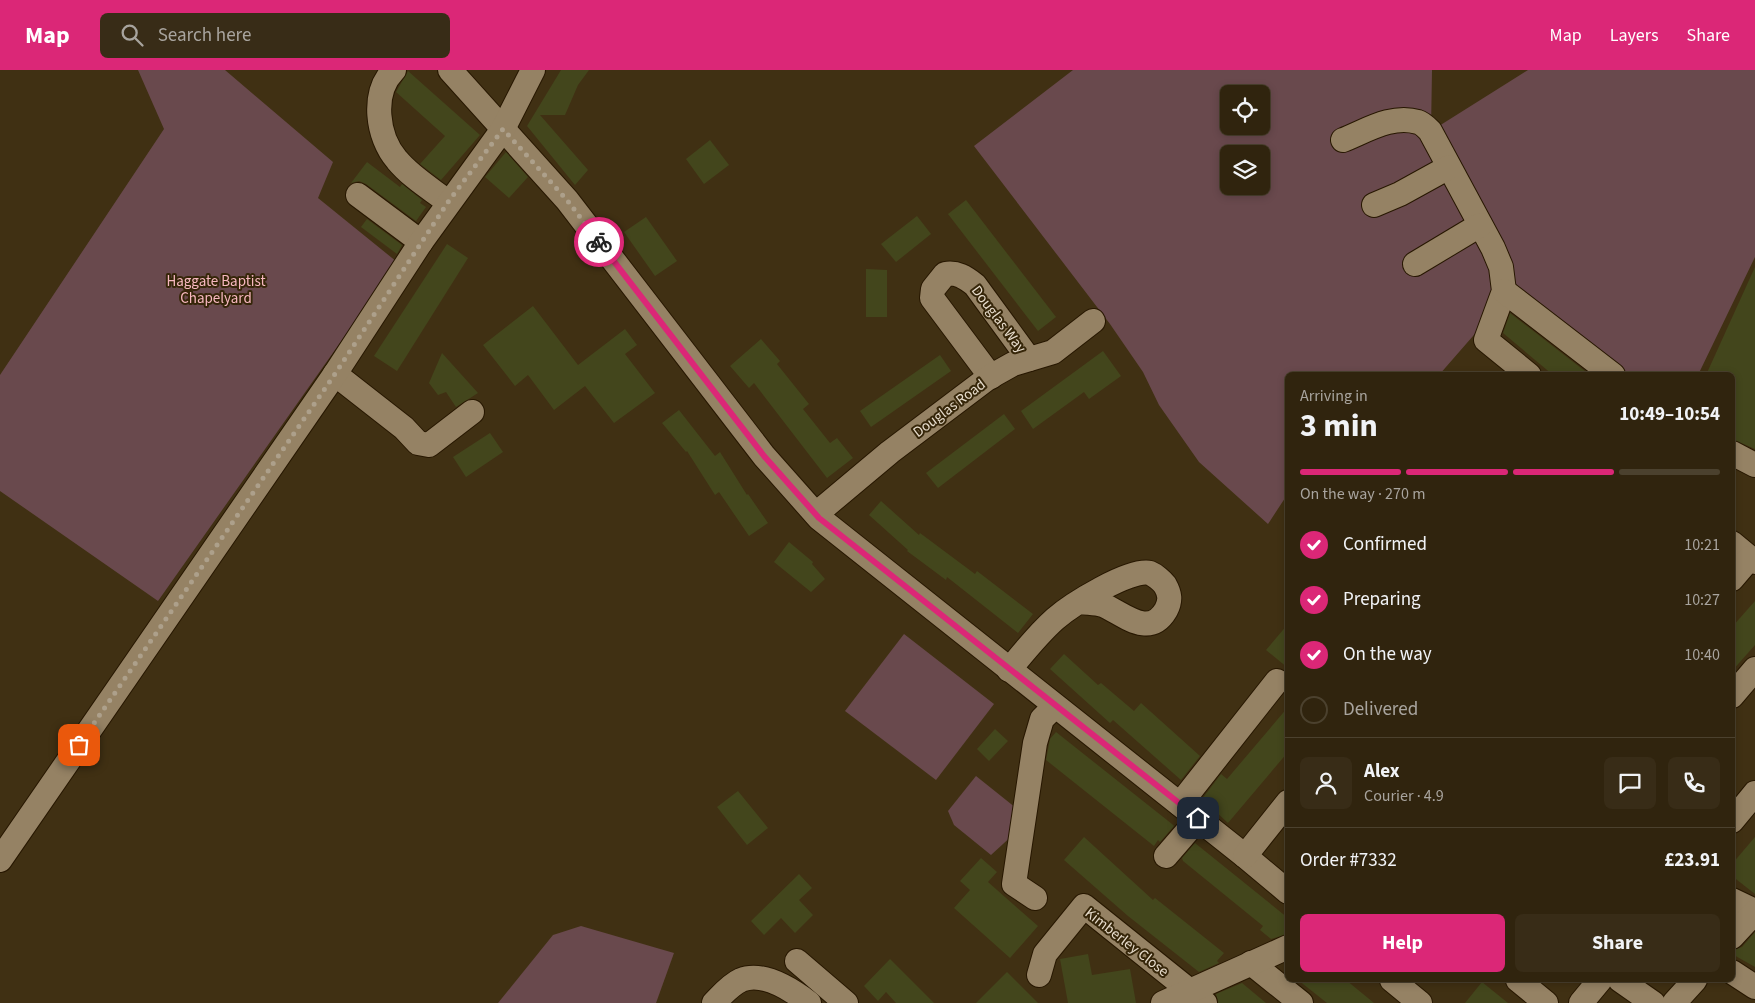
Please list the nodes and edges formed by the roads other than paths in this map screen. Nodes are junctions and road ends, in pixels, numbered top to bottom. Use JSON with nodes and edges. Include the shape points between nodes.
{"nodes":[{"id":1,"x":394,"y":70,"type":"edge"},
{"id":2,"x":450,"y":70,"type":"edge"},
{"id":3,"x":533,"y":70,"type":"edge"},
{"id":4,"x":503,"y":129,"type":"junction"},
{"id":5,"x":1343,"y":140,"type":"dead end"},
{"id":6,"x":1449,"y":167,"type":"junction"},
{"id":7,"x":358,"y":195,"type":"dead end"},
{"id":8,"x":448,"y":202,"type":"junction"},
{"id":9,"x":1374,"y":205,"type":"dead end"},
{"id":10,"x":1480,"y":225,"type":"junction"},
{"id":11,"x":421,"y":242,"type":"junction"},
{"id":12,"x":1415,"y":264,"type":"dead end"},
{"id":13,"x":1504,"y":291,"type":"junction"},
{"id":14,"x":1093,"y":321,"type":"dead end"},
{"id":15,"x":1029,"y":359,"type":"junction"},
{"id":16,"x":1525,"y":372,"type":"edge"},
{"id":17,"x":1609,"y":372,"type":"edge"},
{"id":18,"x":335,"y":374,"type":"junction"},
{"id":19,"x":991,"y":377,"type":"junction"},
{"id":20,"x":472,"y":412,"type":"dead end"},
{"id":21,"x":1735,"y":455,"type":"edge"},
{"id":22,"x":1755,"y":465,"type":"edge"},
{"id":23,"x":816,"y":514,"type":"junction"},
{"id":24,"x":1746,"y":554,"type":"edge"},
{"id":25,"x":1735,"y":574,"type":"edge"},
{"id":26,"x":1081,"y":602,"type":"dead end"},
{"id":27,"x":1755,"y":669,"type":"edge"},
{"id":28,"x":1009,"y":670,"type":"junction"},
{"id":29,"x":1277,"y":681,"type":"dead end"},
{"id":30,"x":1735,"y":692,"type":"edge"},
{"id":31,"x":1055,"y":706,"type":"junction"},
{"id":32,"x":1755,"y":794,"type":"edge"},
{"id":33,"x":1285,"y":806,"type":"edge"},
{"id":34,"x":1189,"y":811,"type":"junction"},
{"id":35,"x":1735,"y":817,"type":"edge"},
{"id":36,"x":1166,"y":856,"type":"dead end"},
{"id":37,"x":1245,"y":856,"type":"junction"},
{"id":38,"x":0,"y":860,"type":"edge"},
{"id":39,"x":1285,"y":889,"type":"edge"},
{"id":40,"x":1035,"y":898,"type":"dead end"},
{"id":41,"x":1735,"y":902,"type":"edge"},
{"id":42,"x":1755,"y":912,"type":"edge"},
{"id":43,"x":1735,"y":934,"type":"edge"},
{"id":44,"x":1285,"y":947,"type":"edge"},
{"id":45,"x":797,"y":961,"type":"dead end"},
{"id":46,"x":1251,"y":963,"type":"junction"},
{"id":47,"x":1735,"y":974,"type":"edge"},
{"id":48,"x":1039,"y":975,"type":"dead end"},
{"id":49,"x":1397,"y":982,"type":"edge"},
{"id":50,"x":1520,"y":982,"type":"edge"},
{"id":51,"x":1598,"y":982,"type":"edge"},
{"id":52,"x":1623,"y":982,"type":"edge"},
{"id":53,"x":1692,"y":982,"type":"edge"},
{"id":54,"x":1755,"y":987,"type":"edge"},
{"id":55,"x":1197,"y":997,"type":"edge"},
{"id":56,"x":714,"y":1003,"type":"edge"},
{"id":57,"x":809,"y":1003,"type":"edge"},
{"id":58,"x":846,"y":1003,"type":"edge"},
{"id":59,"x":1163,"y":1003,"type":"edge"},
{"id":60,"x":1301,"y":1003,"type":"edge"},
{"id":61,"x":1420,"y":1003,"type":"edge"},
{"id":62,"x":1546,"y":1003,"type":"edge"},
{"id":63,"x":1581,"y":1003,"type":"edge"},
{"id":64,"x":1653,"y":1003,"type":"edge"},
{"id":65,"x":1674,"y":1003,"type":"edge"}],
"edges":[{"from":1,"to":8,"type":"street","via":[[381,88],[379,112],[384,136],[396,159]]},
{"from":2,"to":4,"type":"street"},
{"from":3,"to":4,"type":"street"},
{"from":4,"to":8,"type":"street"},
{"from":4,"to":23,"type":"street","via":[[567,200],[764,456]]},
{"from":5,"to":6,"type":"street","via":[[1382,124],[1400,120],[1420,122],[1430,131]]},
{"from":6,"to":9,"type":"street"},
{"from":6,"to":10,"type":"street"},
{"from":7,"to":11,"type":"street"},
{"from":8,"to":11,"type":"street"},
{"from":10,"to":12,"type":"street"},
{"from":10,"to":13,"type":"street","via":[[1501,267]]},
{"from":11,"to":18,"type":"street"},
{"from":13,"to":16,"type":"street","via":[[1486,340]]},
{"from":13,"to":17,"type":"street"},
{"from":14,"to":15,"type":"street","name":"Douglas Road","via":[[1053,352]]},
{"from":15,"to":19,"type":"street","name":"Douglas Road"},
{"from":15,"to":19,"type":"street","name":"Douglas Way","via":[[975,285],[966,277],[945,274],[933,289],[932,298]]},
{"from":18,"to":20,"type":"street","via":[[404,428],[418,443],[429,445]]},
{"from":18,"to":38,"type":"street"},
{"from":19,"to":23,"type":"street","name":"Douglas Road","via":[[890,452]]},
{"from":21,"to":22,"type":"street"},
{"from":23,"to":28,"type":"street"},
{"from":24,"to":25,"type":"street"},
{"from":26,"to":28,"type":"street","via":[[1036,637]]},
{"from":27,"to":30,"type":"street"},
{"from":28,"to":31,"type":"street"},
{"from":29,"to":34,"type":"street"},
{"from":31,"to":34,"type":"street"},
{"from":31,"to":40,"type":"street","via":[[1042,718],[1035,743],[1014,884]]},
{"from":32,"to":35,"type":"street"},
{"from":33,"to":37,"type":"street"},
{"from":34,"to":36,"type":"street"},
{"from":34,"to":37,"type":"street"},
{"from":37,"to":39,"type":"street"},
{"from":41,"to":42,"type":"street"},
{"from":42,"to":43,"type":"street"},
{"from":44,"to":46,"type":"street"},
{"from":45,"to":58,"type":"street"},
{"from":46,"to":55,"type":"street"},
{"from":46,"to":60,"type":"street"},
{"from":47,"to":54,"type":"street"},
{"from":48,"to":55,"type":"street","name":"Kimberley Close","via":[[1045,954],[1084,906]]},
{"from":49,"to":61,"type":"street"},
{"from":50,"to":62,"type":"street"},
{"from":51,"to":63,"type":"street"},
{"from":52,"to":64,"type":"street"},
{"from":53,"to":65,"type":"street"},
{"from":55,"to":59,"type":"street"},
{"from":56,"to":57,"type":"street","via":[[727,989],[742,980],[759,978],[776,983]]}]}
